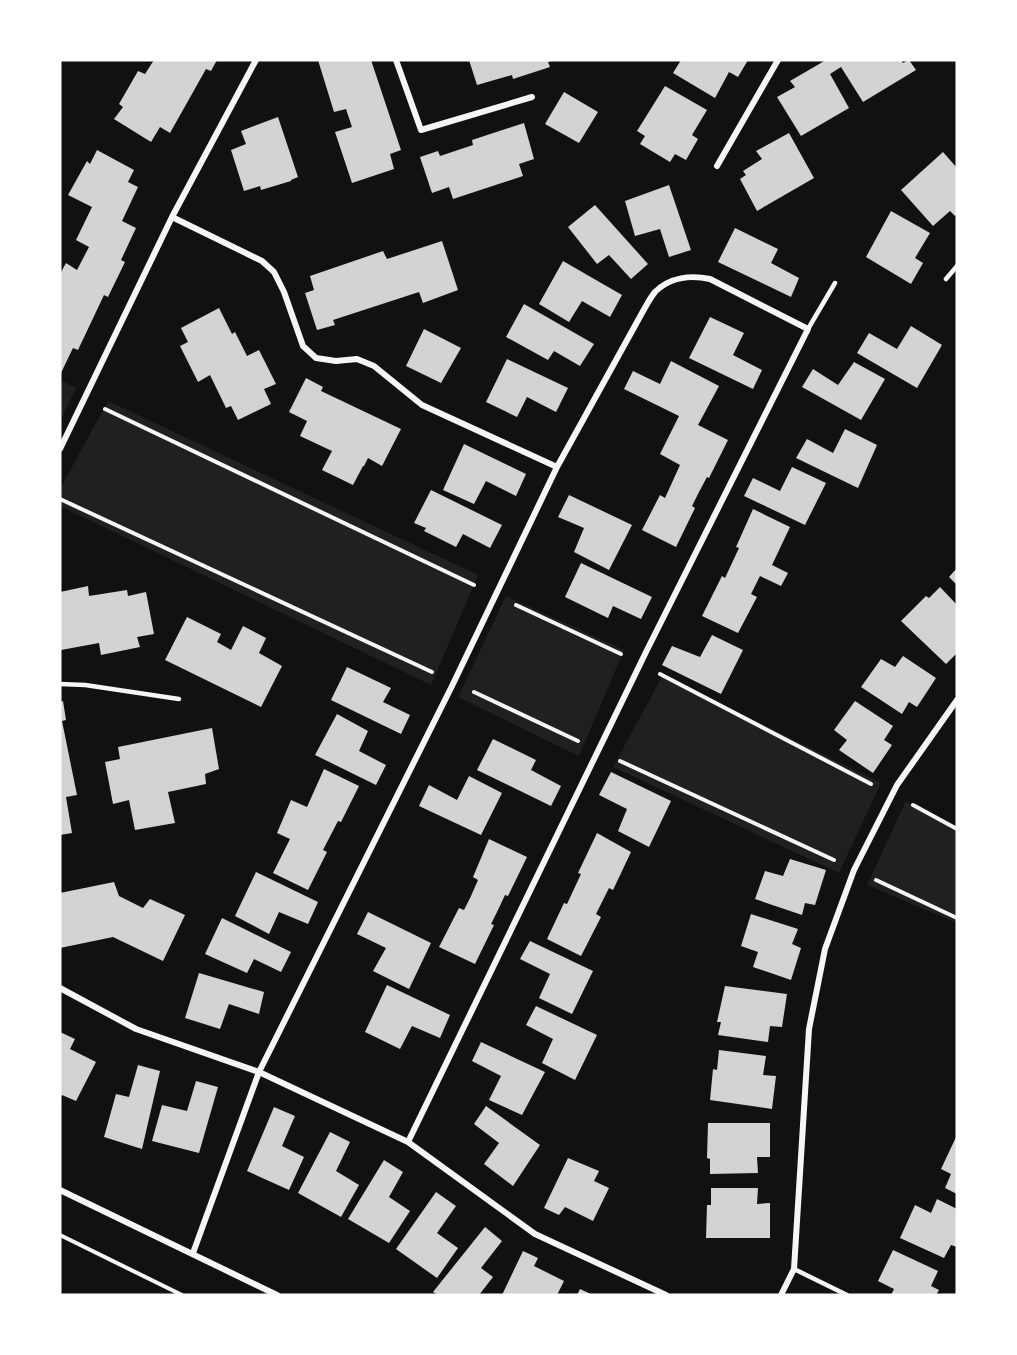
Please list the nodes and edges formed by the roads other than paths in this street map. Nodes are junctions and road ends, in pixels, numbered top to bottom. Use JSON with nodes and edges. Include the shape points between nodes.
{"nodes":[{"id":1,"x":256,"y":60,"type":"edge"},
{"id":2,"x":396,"y":60,"type":"edge"},
{"id":3,"x":778,"y":60,"type":"edge"},
{"id":4,"x":532,"y":97,"type":"dead end"},
{"id":5,"x":717,"y":166,"type":"dead end"},
{"id":6,"x":172,"y":217,"type":"junction"},
{"id":7,"x":957,"y":266,"type":"edge"},
{"id":8,"x":946,"y":279,"type":"dead end"},
{"id":9,"x":835,"y":283,"type":"dead end"},
{"id":10,"x":808,"y":329,"type":"junction"},
{"id":11,"x":60,"y":449,"type":"edge"},
{"id":12,"x":557,"y":467,"type":"junction"},
{"id":13,"x":60,"y":684,"type":"edge"},
{"id":14,"x":179,"y":699,"type":"dead end"},
{"id":15,"x":957,"y":700,"type":"edge"},
{"id":16,"x":60,"y":988,"type":"edge"},
{"id":17,"x":259,"y":1072,"type":"junction"},
{"id":18,"x":408,"y":1142,"type":"junction"},
{"id":19,"x":60,"y":1190,"type":"edge"},
{"id":20,"x":193,"y":1253,"type":"junction"},
{"id":21,"x":794,"y":1269,"type":"junction"},
{"id":22,"x":277,"y":1295,"type":"edge"},
{"id":23,"x":666,"y":1295,"type":"edge"},
{"id":24,"x":781,"y":1295,"type":"edge"},
{"id":25,"x":847,"y":1295,"type":"edge"}],
"edges":[{"from":1,"to":6,"type":"street"},
{"from":2,"to":4,"type":"street","via":[[422,130]]},
{"from":3,"to":5,"type":"street"},
{"from":6,"to":11,"type":"street"},
{"from":6,"to":12,"type":"street","via":[[262,261],[274,272],[303,346],[316,358],[357,359],[374,366],[422,405]]},
{"from":7,"to":8,"type":"lane"},
{"from":9,"to":10,"type":"lane"},
{"from":10,"to":12,"type":"street","via":[[710,279],[684,277],[668,283],[656,292],[642,313]]},
{"from":10,"to":18,"type":"street","via":[[646,650]]},
{"from":12,"to":17,"type":"street"},
{"from":13,"to":14,"type":"lane"},
{"from":15,"to":21,"type":"street","via":[[897,785],[854,870],[825,949],[809,1029]]},
{"from":16,"to":17,"type":"street","via":[[136,1029]]},
{"from":17,"to":18,"type":"street"},
{"from":17,"to":20,"type":"street"},
{"from":18,"to":23,"type":"street","via":[[535,1234]]},
{"from":19,"to":20,"type":"street"},
{"from":20,"to":22,"type":"street"},
{"from":21,"to":24,"type":"street"},
{"from":21,"to":25,"type":"lane"}]}
